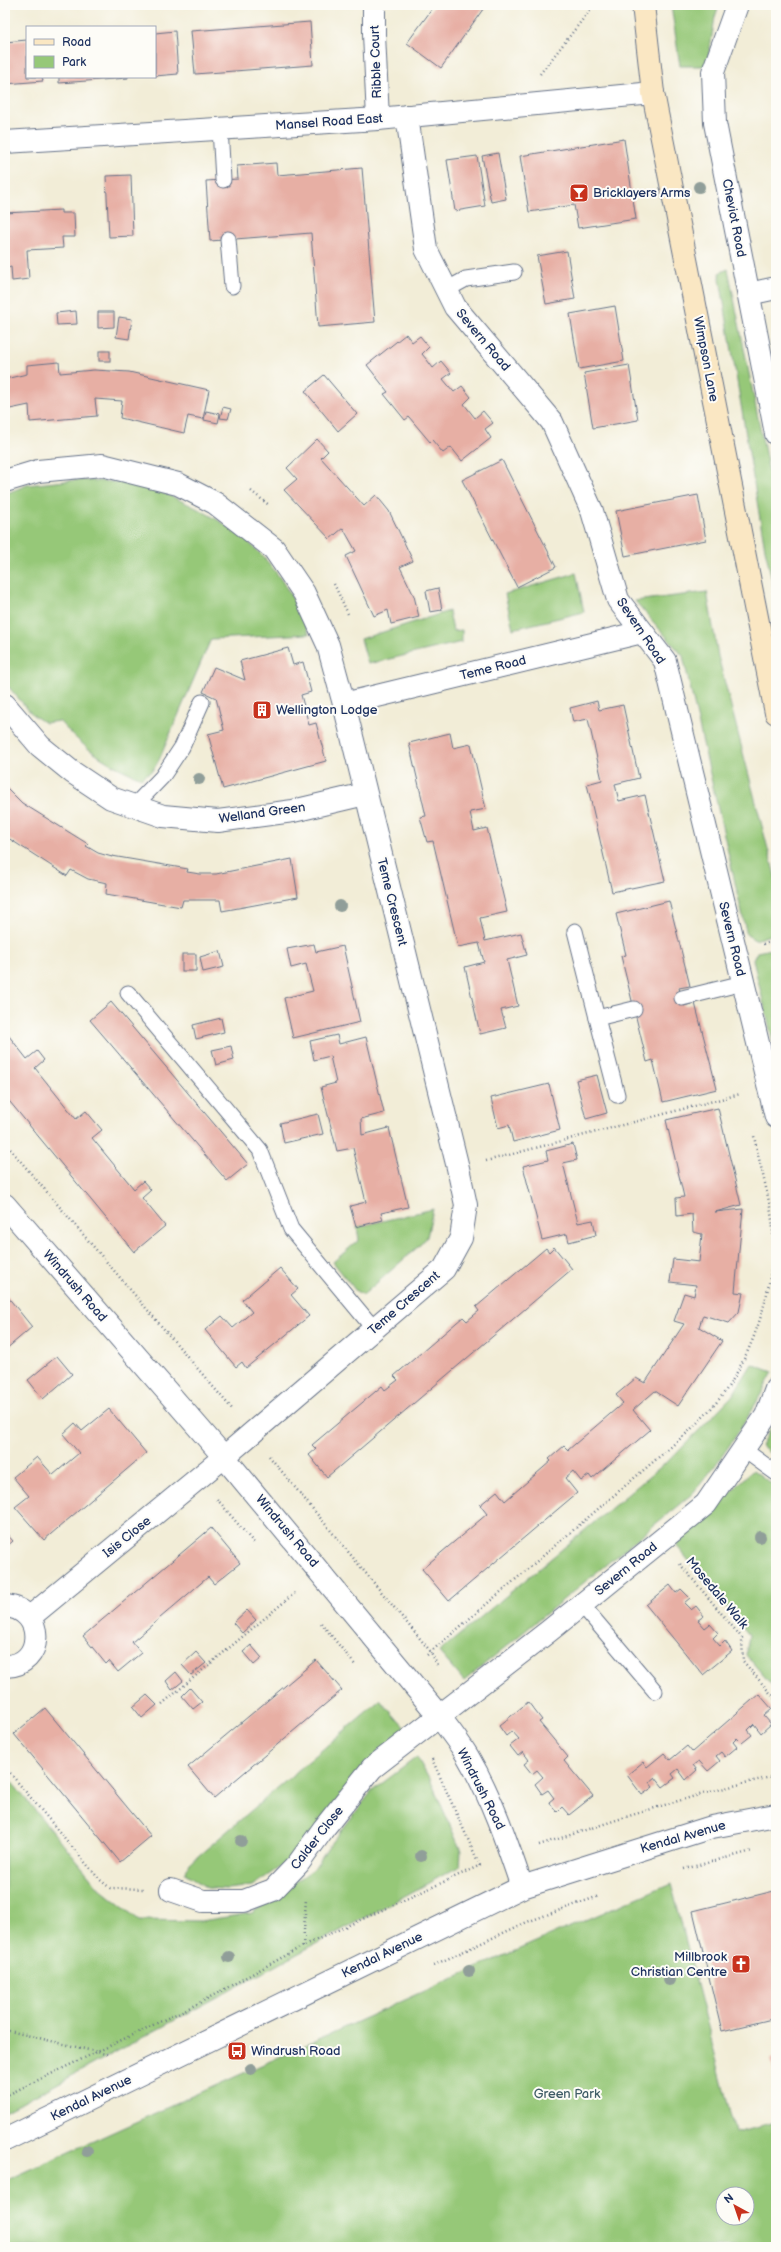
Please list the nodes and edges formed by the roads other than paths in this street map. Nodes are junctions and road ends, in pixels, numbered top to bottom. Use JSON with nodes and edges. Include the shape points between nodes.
{"nodes":[{"id":1,"x":374,"y":5,"type":"edge"},
{"id":2,"x":642,"y":5,"type":"edge"},
{"id":3,"x":737,"y":5,"type":"edge"},
{"id":4,"x":653,"y":93,"type":"junction"},
{"id":5,"x":407,"y":116,"type":"junction"},
{"id":6,"x":378,"y":119,"type":"junction"},
{"id":7,"x":220,"y":128,"type":"junction"},
{"id":8,"x":5,"y":142,"type":"edge"},
{"id":9,"x":224,"y":180,"type":"dead end"},
{"id":10,"x":228,"y":239,"type":"dead end"},
{"id":11,"x":514,"y":272,"type":"dead end"},
{"id":12,"x":232,"y":286,"type":"dead end"},
{"id":13,"x":776,"y":288,"type":"edge"},
{"id":14,"x":446,"y":290,"type":"junction"},
{"id":15,"x":749,"y":294,"type":"junction"},
{"id":16,"x":776,"y":434,"type":"edge"},
{"id":17,"x":5,"y":481,"type":"edge"},
{"id":18,"x":642,"y":632,"type":"junction"},
{"id":19,"x":202,"y":702,"type":"dead end"},
{"id":20,"x":344,"y":704,"type":"junction"},
{"id":21,"x":5,"y":705,"type":"edge"},
{"id":22,"x":776,"y":713,"type":"edge"},
{"id":23,"x":365,"y":794,"type":"junction"},
{"id":24,"x":134,"y":806,"type":"junction"},
{"id":25,"x":575,"y":931,"type":"dead end"},
{"id":26,"x":743,"y":983,"type":"junction"},
{"id":27,"x":128,"y":993,"type":"dead end"},
{"id":28,"x":682,"y":998,"type":"dead end"},
{"id":29,"x":634,"y":1009,"type":"dead end"},
{"id":30,"x":597,"y":1018,"type":"junction"},
{"id":31,"x":617,"y":1095,"type":"dead end"},
{"id":32,"x":776,"y":1117,"type":"edge"},
{"id":33,"x":7,"y":1210,"type":"edge"},
{"id":34,"x":374,"y":1329,"type":"junction"},
{"id":35,"x":776,"y":1389,"type":"edge"},
{"id":36,"x":743,"y":1450,"type":"junction"},
{"id":37,"x":224,"y":1458,"type":"junction"},
{"id":38,"x":776,"y":1473,"type":"edge"},
{"id":39,"x":582,"y":1604,"type":"junction"},
{"id":40,"x":5,"y":1606,"type":"edge"},
{"id":41,"x":30,"y":1617,"type":"junction"},
{"id":42,"x":5,"y":1666,"type":"edge"},
{"id":43,"x":654,"y":1691,"type":"dead end"},
{"id":44,"x":440,"y":1717,"type":"junction"},
{"id":45,"x":776,"y":1815,"type":"edge"},
{"id":46,"x":522,"y":1887,"type":"junction"},
{"id":47,"x":171,"y":1890,"type":"road end"},
{"id":48,"x":5,"y":2140,"type":"edge"}],
"edges":[{"from":1,"to":6,"type":"street","name":"Ribble Court"},
{"from":2,"to":4,"type":"street","name":"Wimpson Lane"},
{"from":3,"to":15,"type":"street","name":"Cheviot Road","via":[[713,72],[715,123]]},
{"from":4,"to":5,"type":"street","name":"Mansel Road East"},
{"from":4,"to":22,"type":"street","name":"Wimpson Lane"},
{"from":5,"to":6,"type":"street","name":"Mansel Road East"},
{"from":5,"to":14,"type":"street","name":"Severn Road","via":[[426,249]]},
{"from":6,"to":7,"type":"street","name":"Mansel Road East"},
{"from":7,"to":8,"type":"street","name":"Mansel Road East"},
{"from":7,"to":9,"type":"lane"},
{"from":10,"to":12,"type":"lane"},
{"from":11,"to":14,"type":"lane","via":[[466,279]]},
{"from":13,"to":15,"type":"street"},
{"from":14,"to":18,"type":"street","name":"Severn Road","via":[[455,307],[552,422],[592,511],[618,600]]},
{"from":15,"to":16,"type":"street","name":"Cheviot Road"},
{"from":17,"to":20,"type":"street","name":"Teme Crescent","via":[[38,471],[102,465],[178,484],[215,503],[274,549],[304,592],[328,645]]},
{"from":18,"to":20,"type":"street","name":"Teme Road"},
{"from":18,"to":26,"type":"street","name":"Severn Road","via":[[665,661]]},
{"from":19,"to":24,"type":"lane","via":[[182,747],[162,777]]},
{"from":20,"to":23,"type":"street","name":"Teme Crescent"},
{"from":21,"to":24,"type":"street","name":"Welland Green","via":[[40,746],[72,772],[111,798]]},
{"from":23,"to":24,"type":"street","name":"Welland Green","via":[[293,811],[218,821],[163,816]]},
{"from":23,"to":34,"type":"street","name":"Teme Crescent","via":[[466,1205],[461,1238],[444,1269]]},
{"from":25,"to":30,"type":"lane"},
{"from":26,"to":28,"type":"lane"},
{"from":26,"to":32,"type":"street","name":"Severn Road"},
{"from":27,"to":34,"type":"lane","via":[[260,1150],[290,1229]]},
{"from":29,"to":30,"type":"lane"},
{"from":30,"to":31,"type":"lane"},
{"from":33,"to":37,"type":"street","name":"Windrush Road"},
{"from":34,"to":37,"type":"street","name":"Teme Crescent"},
{"from":35,"to":36,"type":"street","name":"Severn Road","via":[[766,1416]]},
{"from":36,"to":38,"type":"lane"},
{"from":36,"to":39,"type":"street","name":"Severn Road","via":[[706,1504]]},
{"from":37,"to":41,"type":"street","name":"Isis Close"},
{"from":37,"to":44,"type":"street","name":"Windrush Road"},
{"from":39,"to":43,"type":"lane"},
{"from":39,"to":44,"type":"street","name":"Severn Road"},
{"from":40,"to":41,"type":"street","via":[[14,1606]]},
{"from":41,"to":42,"type":"street","via":[[36,1636],[34,1647],[20,1663]]},
{"from":44,"to":46,"type":"street","name":"Windrush Road","via":[[468,1756],[502,1828]]},
{"from":44,"to":47,"type":"street","name":"Calder Close","via":[[372,1768],[298,1864],[273,1890],[244,1901],[203,1901]]},
{"from":45,"to":46,"type":"street","name":"Kendal Avenue","via":[[712,1827]]},
{"from":46,"to":48,"type":"street","name":"Kendal Avenue"}]}
